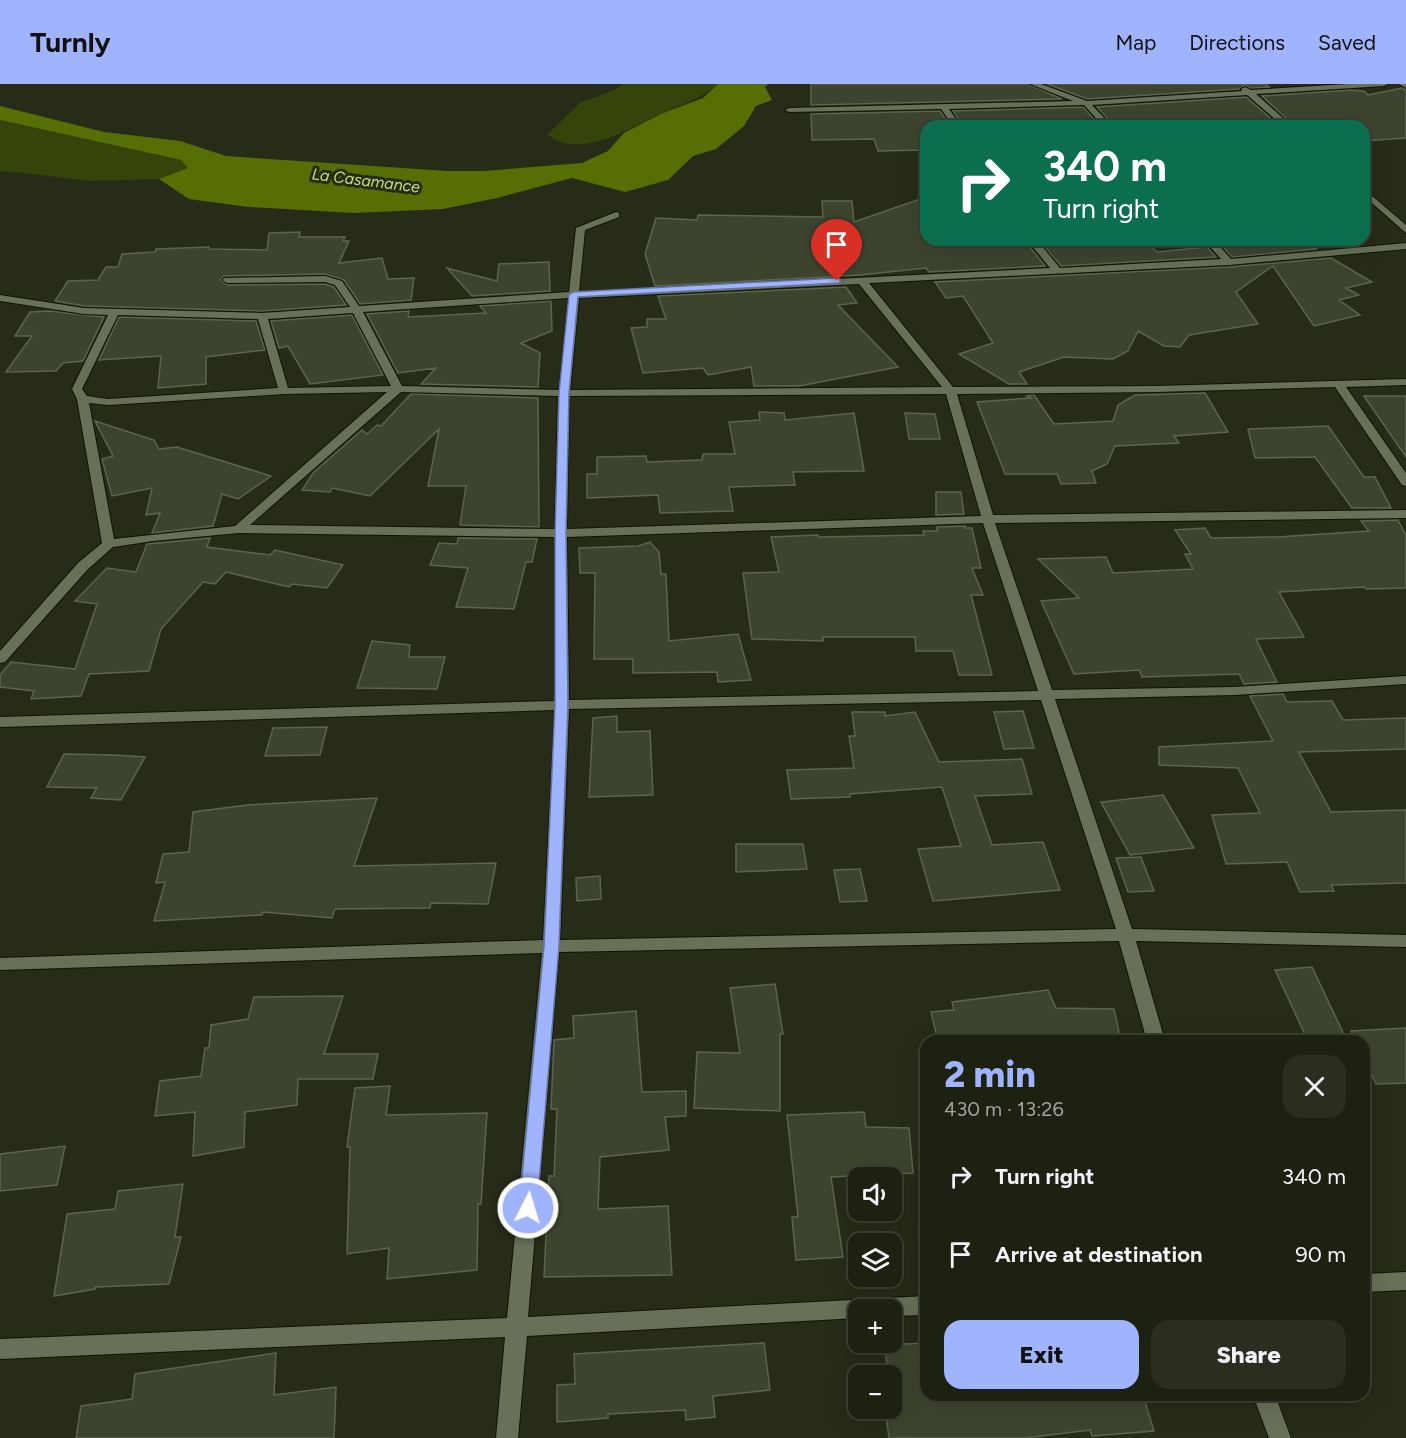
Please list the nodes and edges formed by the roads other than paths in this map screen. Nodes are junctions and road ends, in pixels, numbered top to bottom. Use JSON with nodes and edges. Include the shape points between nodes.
{"nodes":[{"id":1,"x":1034,"y":84,"type":"edge"},
{"id":2,"x":1239,"y":84,"type":"edge"},
{"id":3,"x":1384,"y":84,"type":"edge"},
{"id":4,"x":1250,"y":92,"type":"junction"},
{"id":5,"x":1086,"y":103,"type":"junction"},
{"id":6,"x":943,"y":107,"type":"junction"},
{"id":7,"x":789,"y":110,"type":"dead end"},
{"id":8,"x":953,"y":120,"type":"edge"},
{"id":9,"x":1102,"y":120,"type":"edge"},
{"id":10,"x":1281,"y":120,"type":"edge"},
{"id":11,"x":1370,"y":197,"type":"edge"},
{"id":12,"x":616,"y":215,"type":"dead end"},
{"id":13,"x":1406,"y":230,"type":"edge"},
{"id":14,"x":1037,"y":246,"type":"edge"},
{"id":15,"x":1214,"y":246,"type":"edge"},
{"id":16,"x":1406,"y":246,"type":"edge"},
{"id":17,"x":1229,"y":262,"type":"junction"},
{"id":18,"x":1058,"y":271,"type":"junction"},
{"id":19,"x":861,"y":279,"type":"junction"},
{"id":20,"x":227,"y":280,"type":"dead end"},
{"id":21,"x":573,"y":295,"type":"junction"},
{"id":22,"x":0,"y":298,"type":"edge"},
{"id":23,"x":356,"y":309,"type":"junction"},
{"id":24,"x":114,"y":313,"type":"junction"},
{"id":25,"x":262,"y":316,"type":"junction"},
{"id":26,"x":1406,"y":382,"type":"edge"},
{"id":27,"x":1338,"y":384,"type":"junction"},
{"id":28,"x":398,"y":389,"type":"junction"},
{"id":29,"x":950,"y":390,"type":"junction"},
{"id":30,"x":284,"y":391,"type":"junction"},
{"id":31,"x":564,"y":393,"type":"junction"},
{"id":32,"x":83,"y":399,"type":"junction"},
{"id":33,"x":1406,"y":483,"type":"edge"},
{"id":34,"x":1406,"y":514,"type":"edge"},
{"id":35,"x":988,"y":519,"type":"junction"},
{"id":36,"x":239,"y":529,"type":"junction"},
{"id":37,"x":561,"y":533,"type":"junction"},
{"id":38,"x":109,"y":544,"type":"junction"},
{"id":39,"x":0,"y":659,"type":"edge"},
{"id":40,"x":1406,"y":680,"type":"edge"},
{"id":41,"x":1046,"y":697,"type":"junction"},
{"id":42,"x":562,"y":705,"type":"junction"},
{"id":43,"x":0,"y":722,"type":"edge"},
{"id":44,"x":1126,"y":935,"type":"junction"},
{"id":45,"x":1406,"y":941,"type":"edge"},
{"id":46,"x":551,"y":946,"type":"junction"},
{"id":47,"x":0,"y":964,"type":"edge"},
{"id":48,"x":1154,"y":1035,"type":"edge"},
{"id":49,"x":1406,"y":1281,"type":"edge"},
{"id":50,"x":1370,"y":1283,"type":"edge"},
{"id":51,"x":920,"y":1305,"type":"edge"},
{"id":52,"x":518,"y":1327,"type":"junction"},
{"id":53,"x":0,"y":1349,"type":"edge"},
{"id":54,"x":1266,"y":1401,"type":"edge"},
{"id":55,"x":507,"y":1438,"type":"edge"},
{"id":56,"x":1280,"y":1438,"type":"edge"}],
"edges":[{"from":1,"to":5,"type":"street"},
{"from":2,"to":4,"type":"street"},
{"from":3,"to":4,"type":"street"},
{"from":4,"to":5,"type":"street"},
{"from":4,"to":10,"type":"street"},
{"from":5,"to":6,"type":"street"},
{"from":5,"to":9,"type":"street"},
{"from":6,"to":7,"type":"street"},
{"from":6,"to":8,"type":"street"},
{"from":11,"to":13,"type":"street"},
{"from":12,"to":21,"type":"street","via":[[581,228]]},
{"from":14,"to":18,"type":"street"},
{"from":15,"to":17,"type":"street"},
{"from":16,"to":17,"type":"street"},
{"from":17,"to":18,"type":"street"},
{"from":18,"to":19,"type":"street"},
{"from":19,"to":21,"type":"street"},
{"from":19,"to":29,"type":"street"},
{"from":20,"to":23,"type":"street","via":[[325,279],[344,287]]},
{"from":21,"to":23,"type":"street"},
{"from":21,"to":31,"type":"street"},
{"from":22,"to":24,"type":"street"},
{"from":23,"to":25,"type":"street"},
{"from":23,"to":28,"type":"street"},
{"from":24,"to":25,"type":"street"},
{"from":24,"to":32,"type":"street","via":[[77,390]]},
{"from":25,"to":30,"type":"street"},
{"from":26,"to":27,"type":"street"},
{"from":27,"to":29,"type":"street"},
{"from":27,"to":33,"type":"street"},
{"from":28,"to":30,"type":"street"},
{"from":28,"to":31,"type":"street"},
{"from":28,"to":36,"type":"street"},
{"from":29,"to":31,"type":"street"},
{"from":29,"to":35,"type":"street"},
{"from":30,"to":32,"type":"street","via":[[108,402]]},
{"from":31,"to":37,"type":"street"},
{"from":32,"to":38,"type":"street"},
{"from":34,"to":35,"type":"street"},
{"from":35,"to":37,"type":"street"},
{"from":35,"to":41,"type":"street"},
{"from":36,"to":37,"type":"street"},
{"from":36,"to":38,"type":"street"},
{"from":37,"to":42,"type":"street"},
{"from":38,"to":39,"type":"street","via":[[83,566]]},
{"from":40,"to":41,"type":"street"},
{"from":41,"to":42,"type":"street"},
{"from":41,"to":44,"type":"street"},
{"from":42,"to":43,"type":"street"},
{"from":42,"to":46,"type":"street"},
{"from":44,"to":45,"type":"street"},
{"from":44,"to":46,"type":"street"},
{"from":44,"to":48,"type":"street"},
{"from":46,"to":47,"type":"street"},
{"from":46,"to":52,"type":"street"},
{"from":49,"to":50,"type":"street"},
{"from":51,"to":52,"type":"street"},
{"from":52,"to":53,"type":"street"},
{"from":52,"to":55,"type":"street"},
{"from":54,"to":56,"type":"street"}]}
